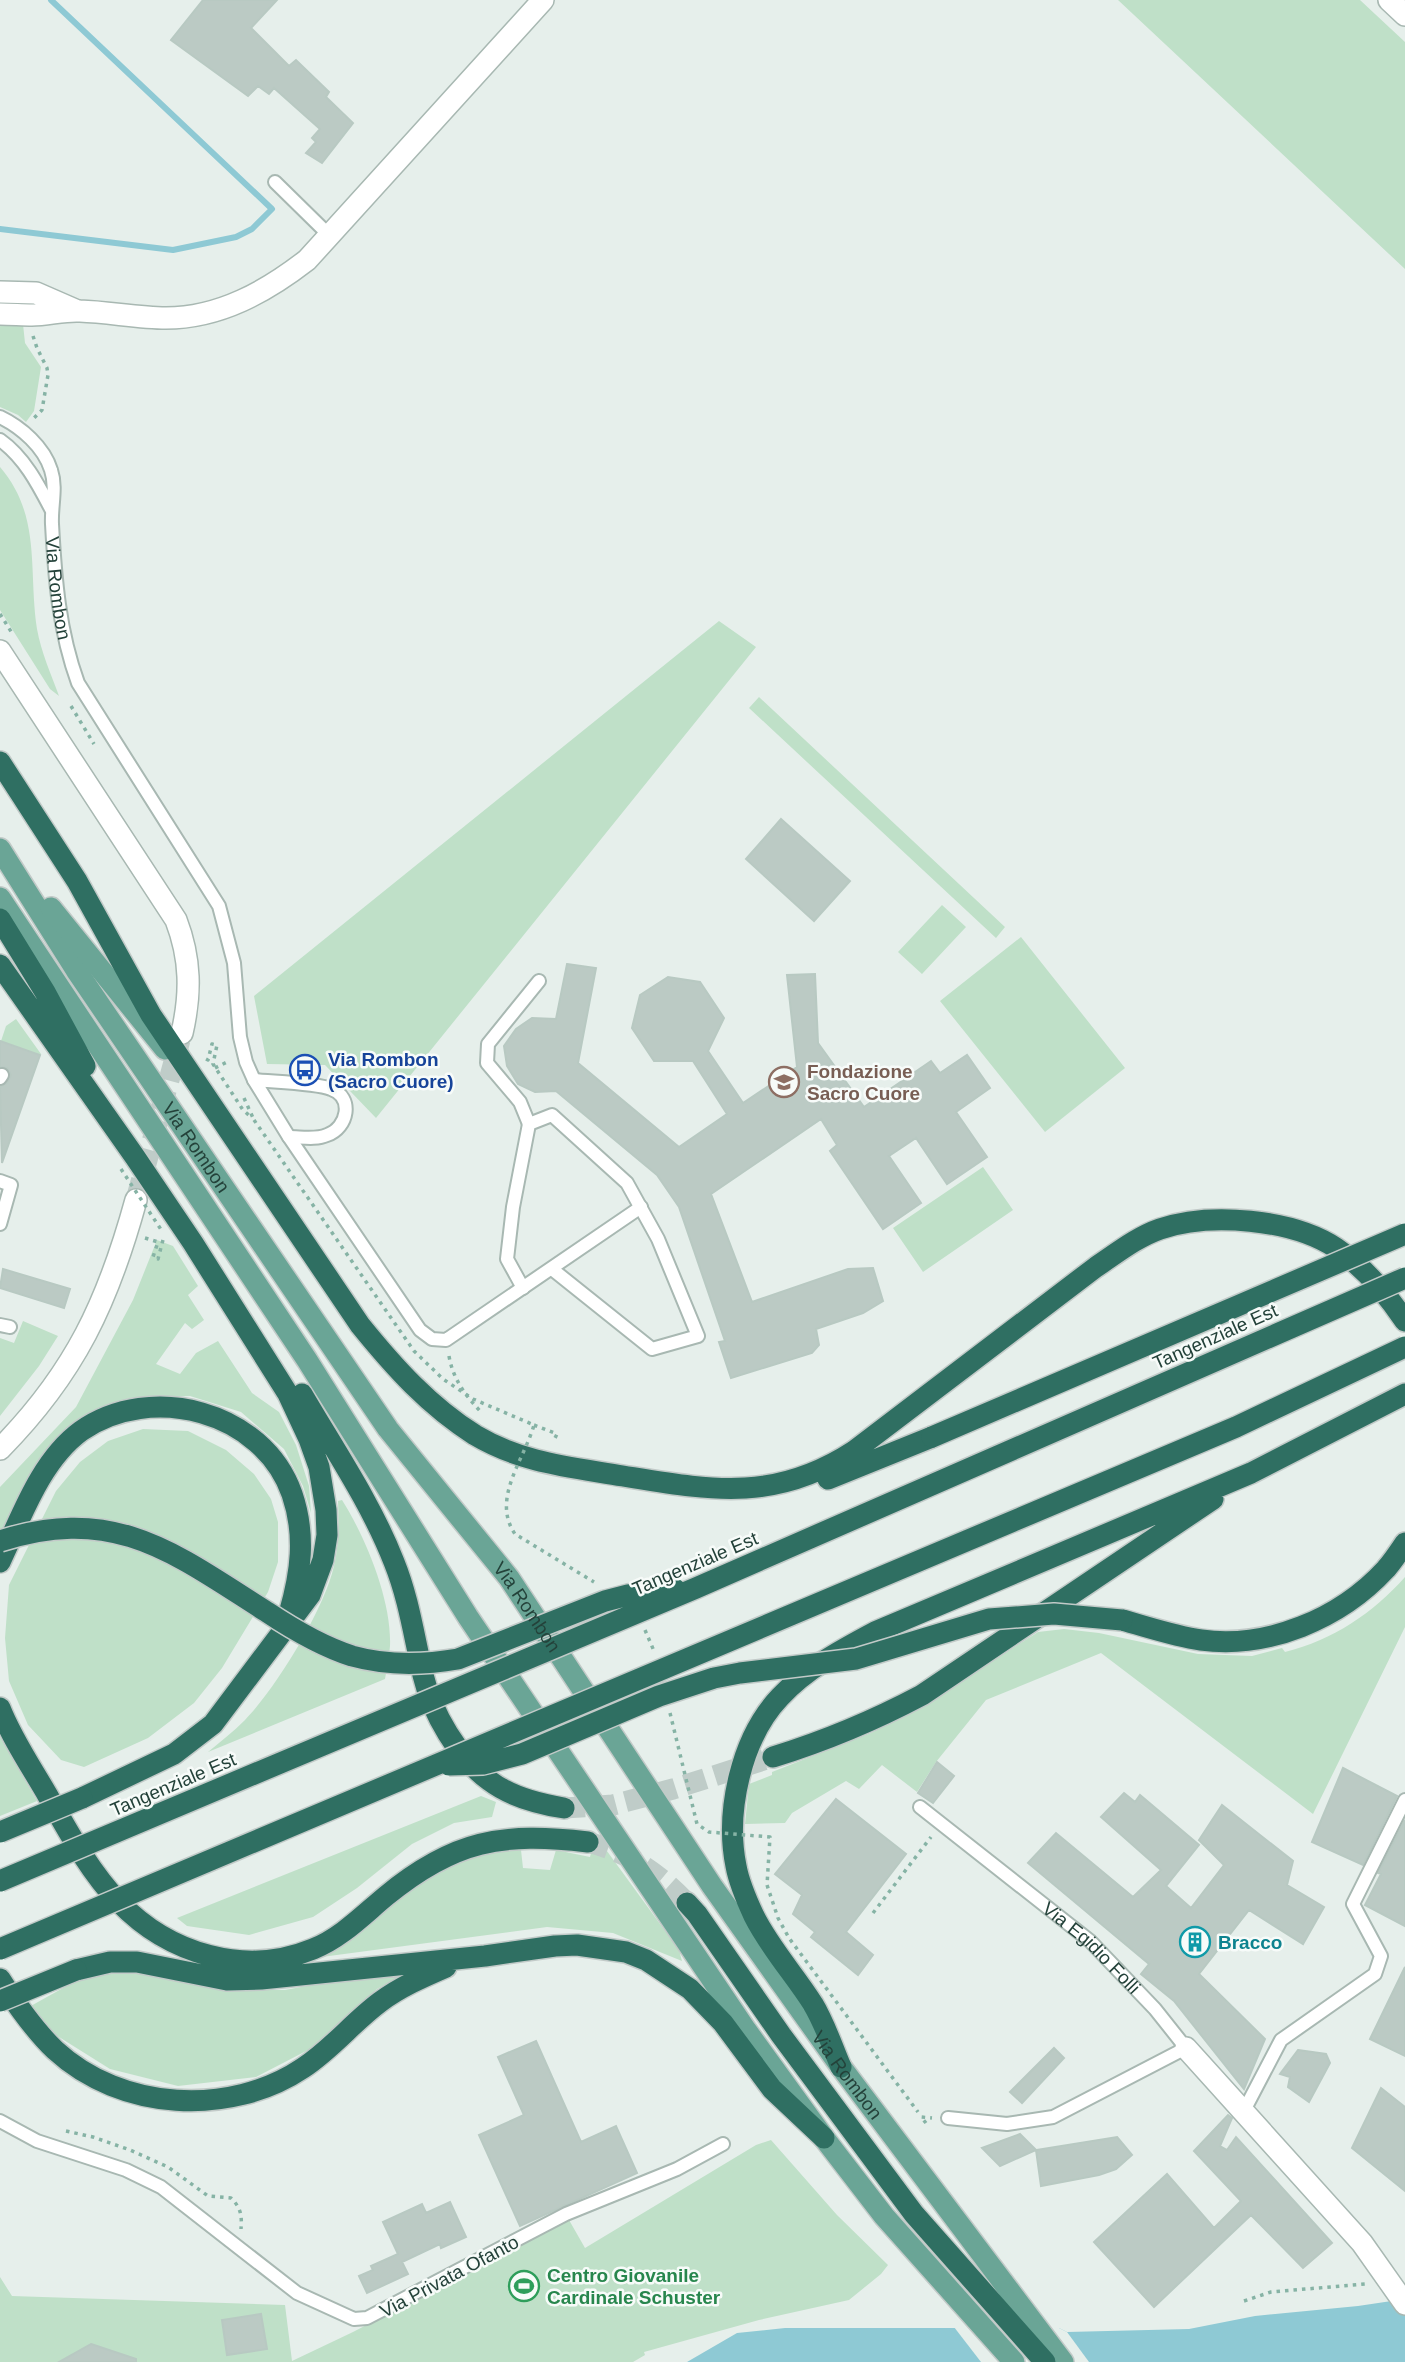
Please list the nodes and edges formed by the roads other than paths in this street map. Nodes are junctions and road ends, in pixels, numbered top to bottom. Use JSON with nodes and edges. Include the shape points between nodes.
{"nodes":[{"id":1,"x":544,"y":0,"type":"edge"},
{"id":2,"x":1390,"y":0,"type":"edge"},
{"id":3,"x":1405,"y":15,"type":"edge"},
{"id":4,"x":275,"y":181,"type":"dead end"},
{"id":5,"x":329,"y":235,"type":"junction"},
{"id":6,"x":0,"y":292,"type":"edge"},
{"id":7,"x":77,"y":310,"type":"junction"},
{"id":8,"x":0,"y":314,"type":"edge"},
{"id":9,"x":0,"y":417,"type":"edge"},
{"id":10,"x":0,"y":440,"type":"edge"},
{"id":11,"x":51,"y":510,"type":"junction"},
{"id":12,"x":2,"y":656,"type":"edge"},
{"id":13,"x":0,"y":762,"type":"edge"},
{"id":14,"x":0,"y":842,"type":"edge"},
{"id":15,"x":0,"y":849,"type":"edge"},
{"id":16,"x":0,"y":898,"type":"edge"},
{"id":17,"x":0,"y":919,"type":"edge"},
{"id":18,"x":0,"y":965,"type":"edge"},
{"id":19,"x":539,"y":981,"type":"dead end"},
{"id":20,"x":182,"y":1033,"type":"tunnel mouth"},
{"id":21,"x":254,"y":1080,"type":"junction"},
{"id":22,"x":209,"y":1101,"type":"junction"},
{"id":23,"x":528,"y":1124,"type":"junction"},
{"id":24,"x":289,"y":1137,"type":"junction"},
{"id":25,"x":128,"y":1163,"type":"junction"},
{"id":26,"x":0,"y":1181,"type":"edge"},
{"id":27,"x":136,"y":1200,"type":"tunnel mouth"},
{"id":28,"x":641,"y":1207,"type":"junction"},
{"id":29,"x":0,"y":1224,"type":"edge"},
{"id":30,"x":1405,"y":1234,"type":"edge"},
{"id":31,"x":193,"y":1243,"type":"junction"},
{"id":32,"x":552,"y":1269,"type":"junction"},
{"id":33,"x":1405,"y":1278,"type":"edge"},
{"id":34,"x":523,"y":1288,"type":"junction"},
{"id":35,"x":1405,"y":1321,"type":"edge"},
{"id":36,"x":1405,"y":1348,"type":"edge"},
{"id":37,"x":1405,"y":1394,"type":"edge"},
{"id":38,"x":0,"y":1449,"type":"edge"},
{"id":39,"x":575,"y":1470,"type":"junction"},
{"id":40,"x":1251,"y":1474,"type":"junction"},
{"id":41,"x":0,"y":1541,"type":"edge"},
{"id":42,"x":1405,"y":1543,"type":"edge"},
{"id":43,"x":0,"y":1562,"type":"edge"},
{"id":44,"x":696,"y":1588,"type":"junction"},
{"id":45,"x":283,"y":1633,"type":"junction"},
{"id":46,"x":0,"y":1708,"type":"edge"},
{"id":47,"x":773,"y":1757,"type":"tunnel mouth"},
{"id":48,"x":433,"y":1766,"type":"junction"},
{"id":49,"x":1405,"y":1800,"type":"edge"},
{"id":50,"x":920,"y":1807,"type":"dead end"},
{"id":51,"x":564,"y":1808,"type":"tunnel mouth"},
{"id":52,"x":0,"y":1832,"type":"edge"},
{"id":53,"x":588,"y":1842,"type":"tunnel mouth"},
{"id":54,"x":0,"y":1881,"type":"edge"},
{"id":55,"x":687,"y":1903,"type":"tunnel mouth"},
{"id":56,"x":0,"y":1949,"type":"edge"},
{"id":57,"x":485,"y":1956,"type":"junction"},
{"id":58,"x":0,"y":1979,"type":"edge"},
{"id":59,"x":0,"y":2001,"type":"edge"},
{"id":60,"x":1186,"y":2048,"type":"junction"},
{"id":61,"x":841,"y":2067,"type":"junction"},
{"id":62,"x":1242,"y":2111,"type":"junction"},
{"id":63,"x":948,"y":2119,"type":"dead end"},
{"id":64,"x":0,"y":2121,"type":"edge"},
{"id":65,"x":824,"y":2138,"type":"junction"},
{"id":66,"x":723,"y":2144,"type":"dead end"},
{"id":67,"x":1391,"y":2292,"type":"edge"},
{"id":68,"x":1026,"y":2328,"type":"junction"},
{"id":69,"x":1014,"y":2362,"type":"edge"},
{"id":70,"x":1045,"y":2362,"type":"edge"},
{"id":71,"x":1063,"y":2362,"type":"edge"}],
"edges":[{"from":1,"to":5,"type":"street"},
{"from":2,"to":3,"type":"street"},
{"from":4,"to":5,"type":"lane"},
{"from":5,"to":7,"type":"street","via":[[280,281],[228,306],[168,318]]},
{"from":6,"to":7,"type":"street","via":[[36,293]]},
{"from":7,"to":8,"type":"street"},
{"from":9,"to":11,"type":"lane","name":"Via Rombon","via":[[46,458],[54,483]]},
{"from":10,"to":11,"type":"lane","via":[[20,457]]},
{"from":11,"to":21,"type":"lane","name":"Via Rombon","via":[[56,595],[69,659],[90,705],[219,906],[234,963],[240,1037]]},
{"from":12,"to":20,"type":"street","via":[[176,920],[189,970]]},
{"from":13,"to":22,"type":"highway","via":[[77,881],[151,1014]]},
{"from":14,"to":22,"type":"main road"},
{"from":15,"to":61,"type":"main road","name":"Via Rombon","via":[[76,970],[388,1429],[509,1578],[712,1886]]},
{"from":16,"to":65,"type":"main road","name":"Via Rombon","via":[[307,1360],[468,1617]]},
{"from":17,"to":25,"type":"highway","via":[[45,992]]},
{"from":18,"to":25,"type":"highway"},
{"from":19,"to":23,"type":"lane","via":[[488,1044],[487,1063],[520,1102]]},
{"from":21,"to":24,"type":"lane","name":"Via Rombon"},
{"from":21,"to":24,"type":"lane","via":[[328,1087],[342,1097],[346,1113],[335,1131],[323,1137]]},
{"from":22,"to":39,"type":"highway","via":[[360,1325],[393,1366],[423,1396],[474,1434],[534,1461]]},
{"from":23,"to":28,"type":"lane","via":[[552,1115],[627,1184]]},
{"from":23,"to":34,"type":"lane","via":[[508,1259]]},
{"from":24,"to":34,"type":"lane","name":"Via Rombon","via":[[420,1330],[432,1339],[446,1340]]},
{"from":25,"to":31,"type":"highway"},
{"from":26,"to":29,"type":"lane","via":[[11,1185]]},
{"from":27,"to":38,"type":"street","via":[[119,1258],[88,1332],[53,1388]]},
{"from":28,"to":32,"type":"lane"},
{"from":28,"to":32,"type":"lane","via":[[698,1336],[652,1349]]},
{"from":30,"to":39,"type":"highway","bridge":true,"via":[[810,1486],[752,1501],[701,1501],[613,1485]]},
{"from":31,"to":45,"type":"highway","via":[[288,1394],[323,1484],[327,1535],[323,1560],[310,1595]]},
{"from":31,"to":51,"type":"highway","via":[[251,1316],[367,1506],[404,1588],[423,1677],[450,1737],[490,1782],[526,1799]]},
{"from":32,"to":34,"type":"lane"},
{"from":33,"to":44,"type":"highway","name":"Tangenziale Est","bridge":true},
{"from":35,"to":39,"type":"highway","via":[[1367,1273],[1334,1247],[1259,1221],[1199,1220],[1133,1242],[854,1451],[801,1478],[719,1490]]},
{"from":36,"to":48,"type":"highway","bridge":true,"via":[[1236,1427]]},
{"from":37,"to":40,"type":"highway"},
{"from":40,"to":47,"type":"highway","via":[[922,1695],[871,1722]]},
{"from":40,"to":61,"type":"highway","via":[[876,1632],[799,1678],[758,1725],[735,1797],[736,1866],[754,1915],[813,2004]]},
{"from":41,"to":44,"type":"highway","bridge":true,"via":[[55,1528],[119,1533],[172,1553],[324,1646],[393,1663],[458,1659],[606,1601]]},
{"from":42,"to":48,"type":"highway","bridge":true,"via":[[1387,1569],[1359,1594],[1287,1633],[1241,1641],[1201,1640],[1122,1620],[1083,1616],[989,1619],[866,1657],[714,1678],[501,1761]]},
{"from":43,"to":45,"type":"highway","via":[[49,1466],[81,1432],[141,1408],[199,1412],[237,1428],[254,1441],[269,1455],[291,1491],[302,1550]]},
{"from":44,"to":54,"type":"highway","name":"Tangenziale Est","bridge":true},
{"from":45,"to":52,"type":"highway","bridge":true,"via":[[200,1736],[174,1754]]},
{"from":46,"to":53,"type":"highway","via":[[76,1844],[120,1903],[171,1942],[219,1959],[268,1961],[313,1949],[336,1937],[425,1867],[463,1848],[523,1837]]},
{"from":48,"to":56,"type":"highway","bridge":true},
{"from":49,"to":62,"type":"lane","via":[[1353,1904],[1381,1956],[1375,1974],[1281,2040]]},
{"from":50,"to":60,"type":"lane","name":"Via Egidio Folli","via":[[1090,1941]]},
{"from":55,"to":68,"type":"highway","via":[[914,2214]]},
{"from":57,"to":58,"type":"highway","via":[[446,1967],[397,1990],[320,2057],[278,2082],[226,2098],[202,2100],[147,2096],[99,2081],[57,2052],[20,2011]]},
{"from":57,"to":59,"type":"highway","bridge":true,"via":[[227,1980],[137,1962],[110,1962],[76,1970]]},
{"from":57,"to":65,"type":"highway","via":[[577,1945],[626,1952],[646,1960],[690,1989],[723,2023],[772,2089]]},
{"from":60,"to":62,"type":"street","name":"Via Egidio Folli"},
{"from":60,"to":63,"type":"lane","via":[[1053,2117],[1007,2124]]},
{"from":61,"to":68,"type":"main road","name":"Via Rombon"},
{"from":62,"to":67,"type":"street","name":"Via Egidio Folli","via":[[1362,2243]]},
{"from":64,"to":66,"type":"lane","name":"Via Privata Ofanto","via":[[37,2141],[126,2170],[161,2187],[297,2293],[354,2319],[366,2318],[566,2214],[677,2169]]},
{"from":65,"to":69,"type":"main road","name":"Via Rombon","via":[[884,2216]]},
{"from":68,"to":70,"type":"highway"},
{"from":68,"to":71,"type":"main road","name":"Via Rombon"}]}
